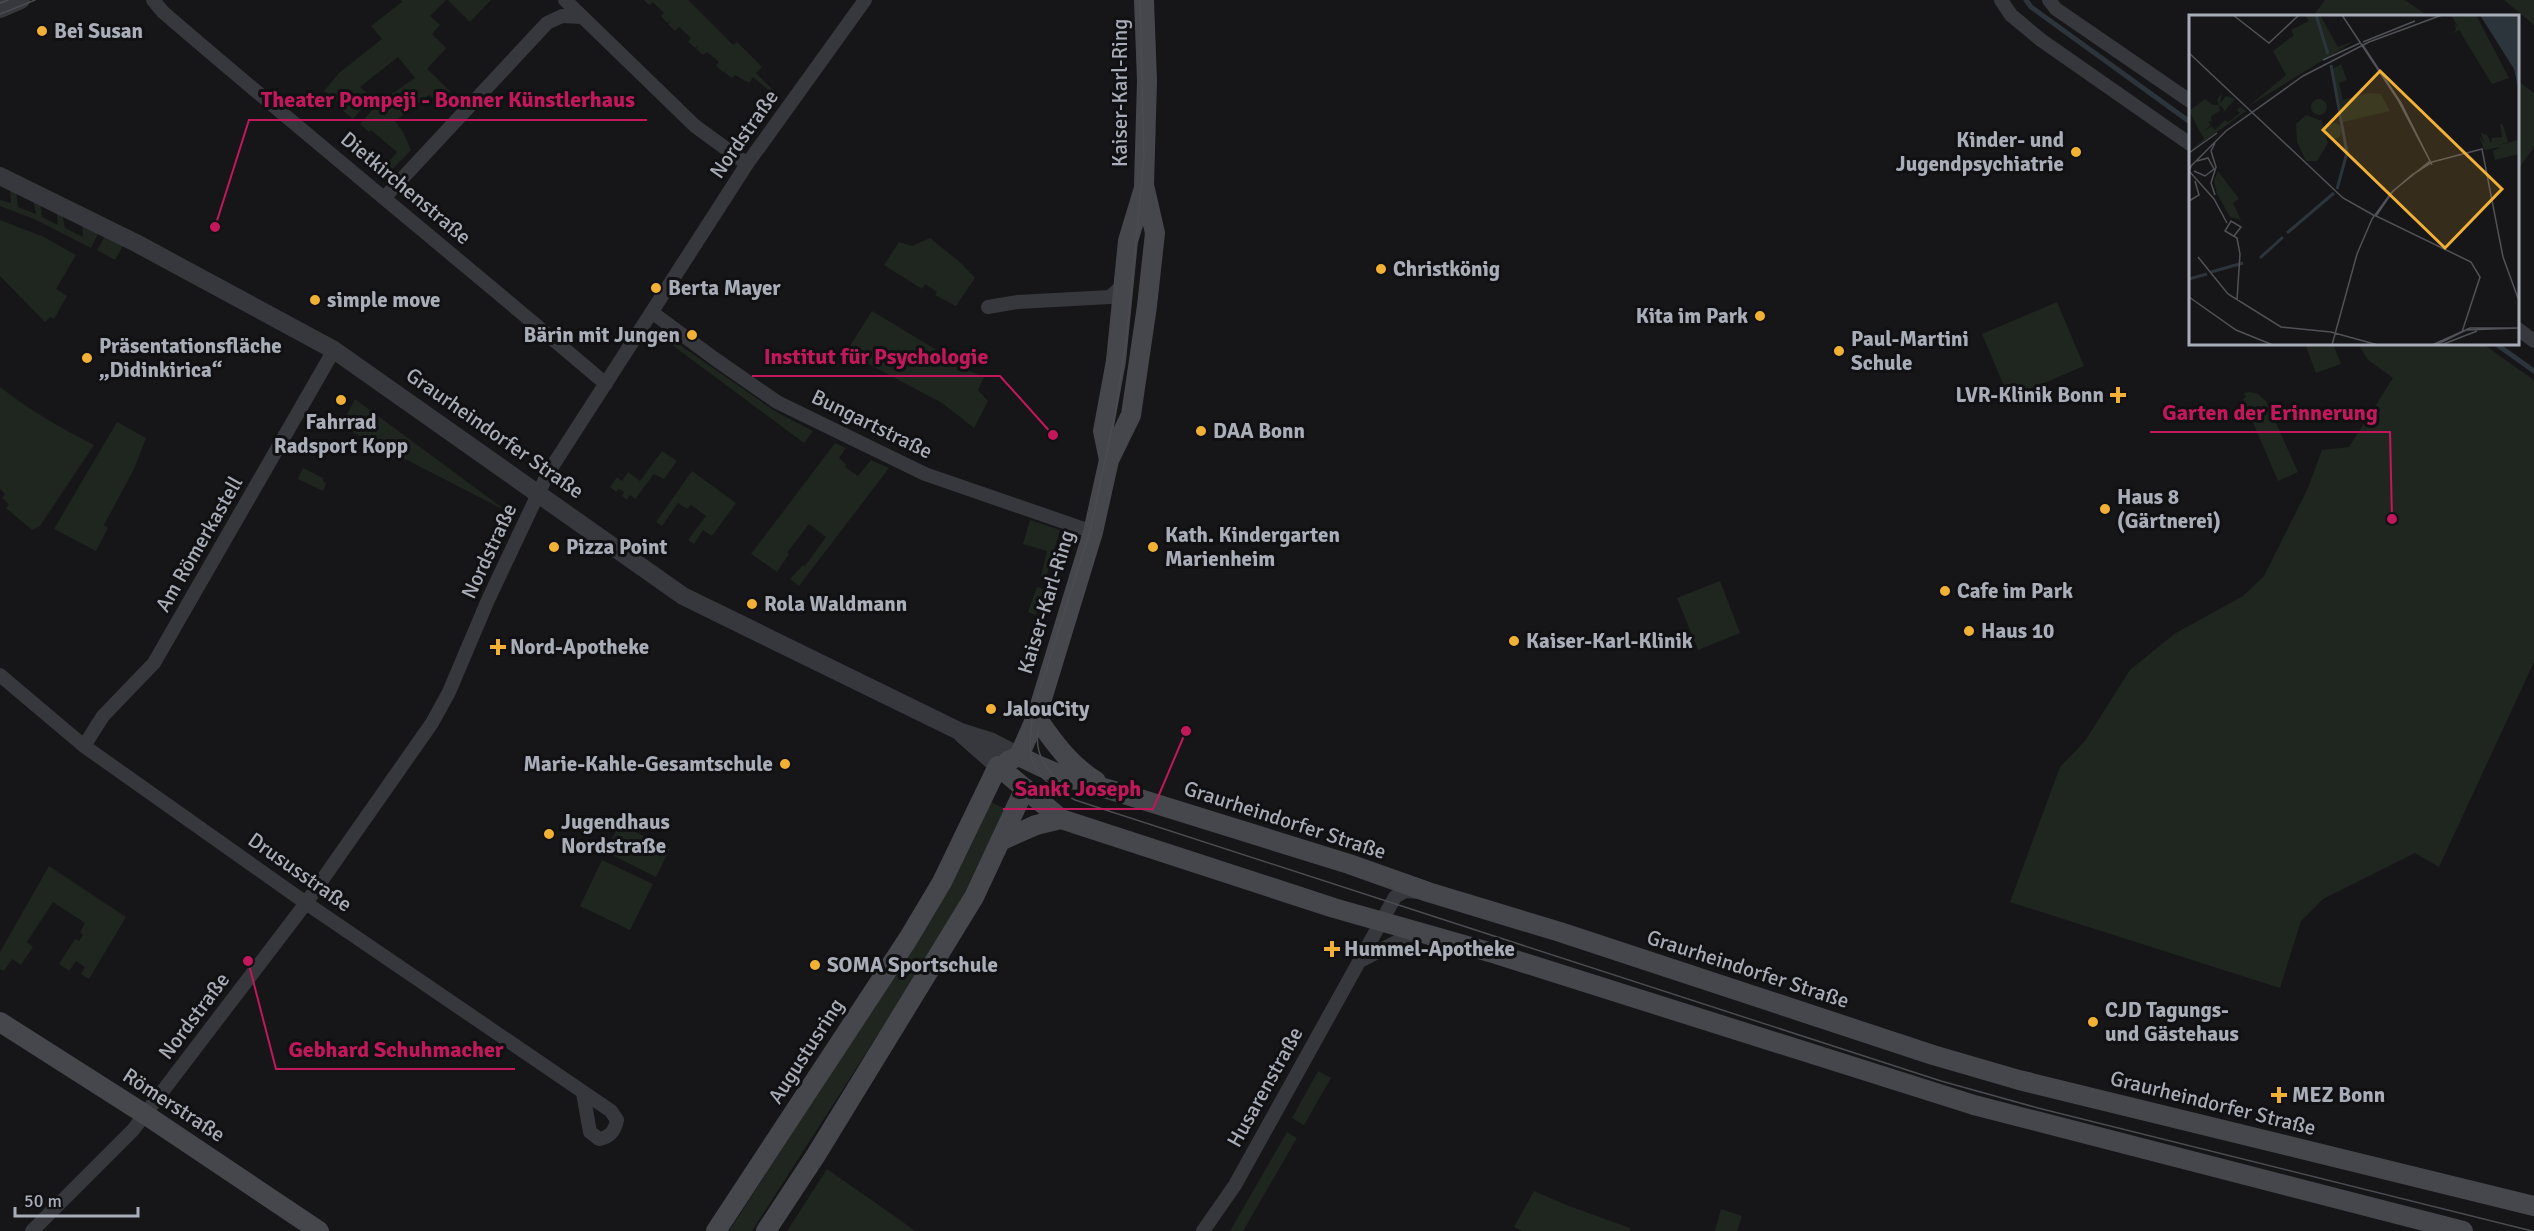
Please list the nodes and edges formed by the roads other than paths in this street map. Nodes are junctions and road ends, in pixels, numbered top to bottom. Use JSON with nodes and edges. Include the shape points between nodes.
{"nodes":[{"id":1,"x":21,"y":0,"type":"edge"},
{"id":2,"x":153,"y":0,"type":"edge"},
{"id":3,"x":565,"y":0,"type":"edge"},
{"id":4,"x":865,"y":0,"type":"edge"},
{"id":5,"x":1144,"y":0,"type":"edge"},
{"id":6,"x":2001,"y":0,"type":"edge"},
{"id":7,"x":2049,"y":0,"type":"edge"},
{"id":8,"x":0,"y":9,"type":"edge"},
{"id":9,"x":582,"y":17,"type":"junction"},
{"id":10,"x":2189,"y":100,"type":"edge"},
{"id":11,"x":2189,"y":143,"type":"edge"},
{"id":12,"x":747,"y":164,"type":"junction"},
{"id":13,"x":0,"y":176,"type":"edge"},
{"id":14,"x":1144,"y":185,"type":"junction"},
{"id":15,"x":386,"y":197,"type":"junction"},
{"id":16,"x":1124,"y":285,"type":"junction"},
{"id":17,"x":988,"y":307,"type":"dead end"},
{"id":18,"x":653,"y":313,"type":"junction"},
{"id":19,"x":2519,"y":330,"type":"edge"},
{"id":20,"x":2534,"y":341,"type":"edge"},
{"id":21,"x":334,"y":350,"type":"junction"},
{"id":22,"x":606,"y":384,"type":"junction"},
{"id":23,"x":1110,"y":460,"type":"junction"},
{"id":24,"x":538,"y":493,"type":"junction"},
{"id":25,"x":1093,"y":532,"type":"junction"},
{"id":26,"x":0,"y":675,"type":"edge"},
{"id":27,"x":1037,"y":715,"type":"junction"},
{"id":28,"x":961,"y":732,"type":"junction"},
{"id":29,"x":84,"y":746,"type":"junction"},
{"id":30,"x":1019,"y":756,"type":"junction"},
{"id":31,"x":998,"y":766,"type":"junction"},
{"id":32,"x":1025,"y":788,"type":"junction"},
{"id":33,"x":1111,"y":790,"type":"junction"},
{"id":34,"x":1061,"y":819,"type":"junction"},
{"id":35,"x":1000,"y":841,"type":"junction"},
{"id":36,"x":1378,"y":875,"type":"junction"},
{"id":37,"x":1428,"y":892,"type":"junction"},
{"id":38,"x":1395,"y":897,"type":"junction"},
{"id":39,"x":306,"y":903,"type":"junction"},
{"id":40,"x":1381,"y":922,"type":"junction"},
{"id":41,"x":1423,"y":934,"type":"junction"},
{"id":42,"x":1360,"y":961,"type":"junction"},
{"id":43,"x":0,"y":1022,"type":"edge"},
{"id":44,"x":583,"y":1093,"type":"dead end"},
{"id":45,"x":146,"y":1115,"type":"junction"},
{"id":46,"x":2534,"y":1206,"type":"edge"},
{"id":47,"x":32,"y":1231,"type":"edge"},
{"id":48,"x":319,"y":1231,"type":"edge"},
{"id":49,"x":716,"y":1231,"type":"edge"},
{"id":50,"x":766,"y":1231,"type":"edge"},
{"id":51,"x":1203,"y":1231,"type":"edge"},
{"id":52,"x":2463,"y":1231,"type":"edge"}],
"edges":[{"from":1,"to":8,"type":"street"},
{"from":2,"to":15,"type":"street","name":"Dietkirchenstraße","via":[[270,104]]},
{"from":3,"to":9,"type":"street"},
{"from":4,"to":12,"type":"street","name":"Nordstraße"},
{"from":5,"to":14,"type":"main road","name":"Kaiser-Karl-Ring"},
{"from":6,"to":11,"type":"street","via":[[2040,40]]},
{"from":7,"to":10,"type":"street","via":[[2056,9]]},
{"from":9,"to":12,"type":"street","via":[[694,126]]},
{"from":9,"to":15,"type":"street","via":[[562,16],[547,23]]},
{"from":12,"to":18,"type":"street","name":"Nordstraße"},
{"from":13,"to":21,"type":"street","name":"Graurheindorfer Straße","via":[[136,243]]},
{"from":14,"to":16,"type":"main road","name":"Kaiser-Karl-Ring","via":[[1128,241]]},
{"from":14,"to":23,"type":"main road","name":"Kaiser-Karl-Ring","via":[[1155,233],[1147,306],[1131,415]]},
{"from":15,"to":22,"type":"street","name":"Dietkirchenstraße"},
{"from":16,"to":17,"type":"street","via":[[1110,297]]},
{"from":16,"to":23,"type":"main road","name":"Kaiser-Karl-Ring","via":[[1103,431]]},
{"from":18,"to":22,"type":"street","name":"Nordstraße"},
{"from":18,"to":25,"type":"street","name":"Bungartstraße","via":[[777,402],[925,474]]},
{"from":19,"to":20,"type":"street"},
{"from":21,"to":24,"type":"street","name":"Graurheindorfer Straße"},
{"from":21,"to":29,"type":"street","name":"Am Römerkastell","via":[[154,663],[103,716]]},
{"from":22,"to":24,"type":"street","name":"Nordstraße"},
{"from":23,"to":25,"type":"main road","name":"Kaiser-Karl-Ring"},
{"from":24,"to":28,"type":"street","name":"Graurheindorfer Straße","via":[[683,596]]},
{"from":24,"to":39,"type":"street","name":"Nordstraße","via":[[432,723]]},
{"from":25,"to":27,"type":"main road","name":"Kaiser-Karl-Ring"},
{"from":26,"to":29,"type":"street","name":"Drususstraße"},
{"from":27,"to":30,"type":"main road","name":"Kaiser-Karl-Ring"},
{"from":27,"to":33,"type":"main road","via":[[1080,772]]},
{"from":28,"to":30,"type":"street","name":"Graurheindorfer Straße"},
{"from":28,"to":31,"type":"street","name":"Graurheindorfer Straße"},
{"from":29,"to":39,"type":"street","name":"Drususstraße"},
{"from":30,"to":31,"type":"main road"},
{"from":30,"to":32,"type":"main road"},
{"from":30,"to":33,"type":"main road","name":"Graurheindorfer Straße","via":[[1049,771]]},
{"from":31,"to":32,"type":"main road","name":"Graurheindorfer Straße"},
{"from":31,"to":49,"type":"main road","name":"Augustusring","via":[[942,882],[908,939]]},
{"from":32,"to":34,"type":"main road","name":"Graurheindorfer Straße"},
{"from":32,"to":35,"type":"main road"},
{"from":33,"to":36,"type":"main road","name":"Graurheindorfer Straße"},
{"from":34,"to":35,"type":"main road"},
{"from":34,"to":40,"type":"main road","name":"Graurheindorfer Straße"},
{"from":35,"to":50,"type":"main road","via":[[963,915]]},
{"from":36,"to":37,"type":"main road","name":"Graurheindorfer Straße"},
{"from":36,"to":38,"type":"street"},
{"from":37,"to":38,"type":"street","via":[[1405,891]]},
{"from":37,"to":46,"type":"main road","name":"Graurheindorfer Straße","via":[[2019,1080]]},
{"from":38,"to":40,"type":"street","name":"Husarenstraße"},
{"from":39,"to":44,"type":"street","name":"Drususstraße"},
{"from":39,"to":45,"type":"street","name":"Nordstraße"},
{"from":40,"to":41,"type":"main road","name":"Graurheindorfer Straße"},
{"from":40,"to":42,"type":"street","name":"Husarenstraße"},
{"from":41,"to":42,"type":"street","via":[[1402,939]]},
{"from":41,"to":52,"type":"main road","name":"Graurheindorfer Straße","via":[[1974,1105]]},
{"from":42,"to":51,"type":"street","name":"Husarenstraße","via":[[1235,1185]]},
{"from":43,"to":45,"type":"main road","name":"Römerstraße"},
{"from":45,"to":47,"type":"street","name":"Nordstraße"},
{"from":45,"to":48,"type":"main road","name":"Römerstraße"}]}
